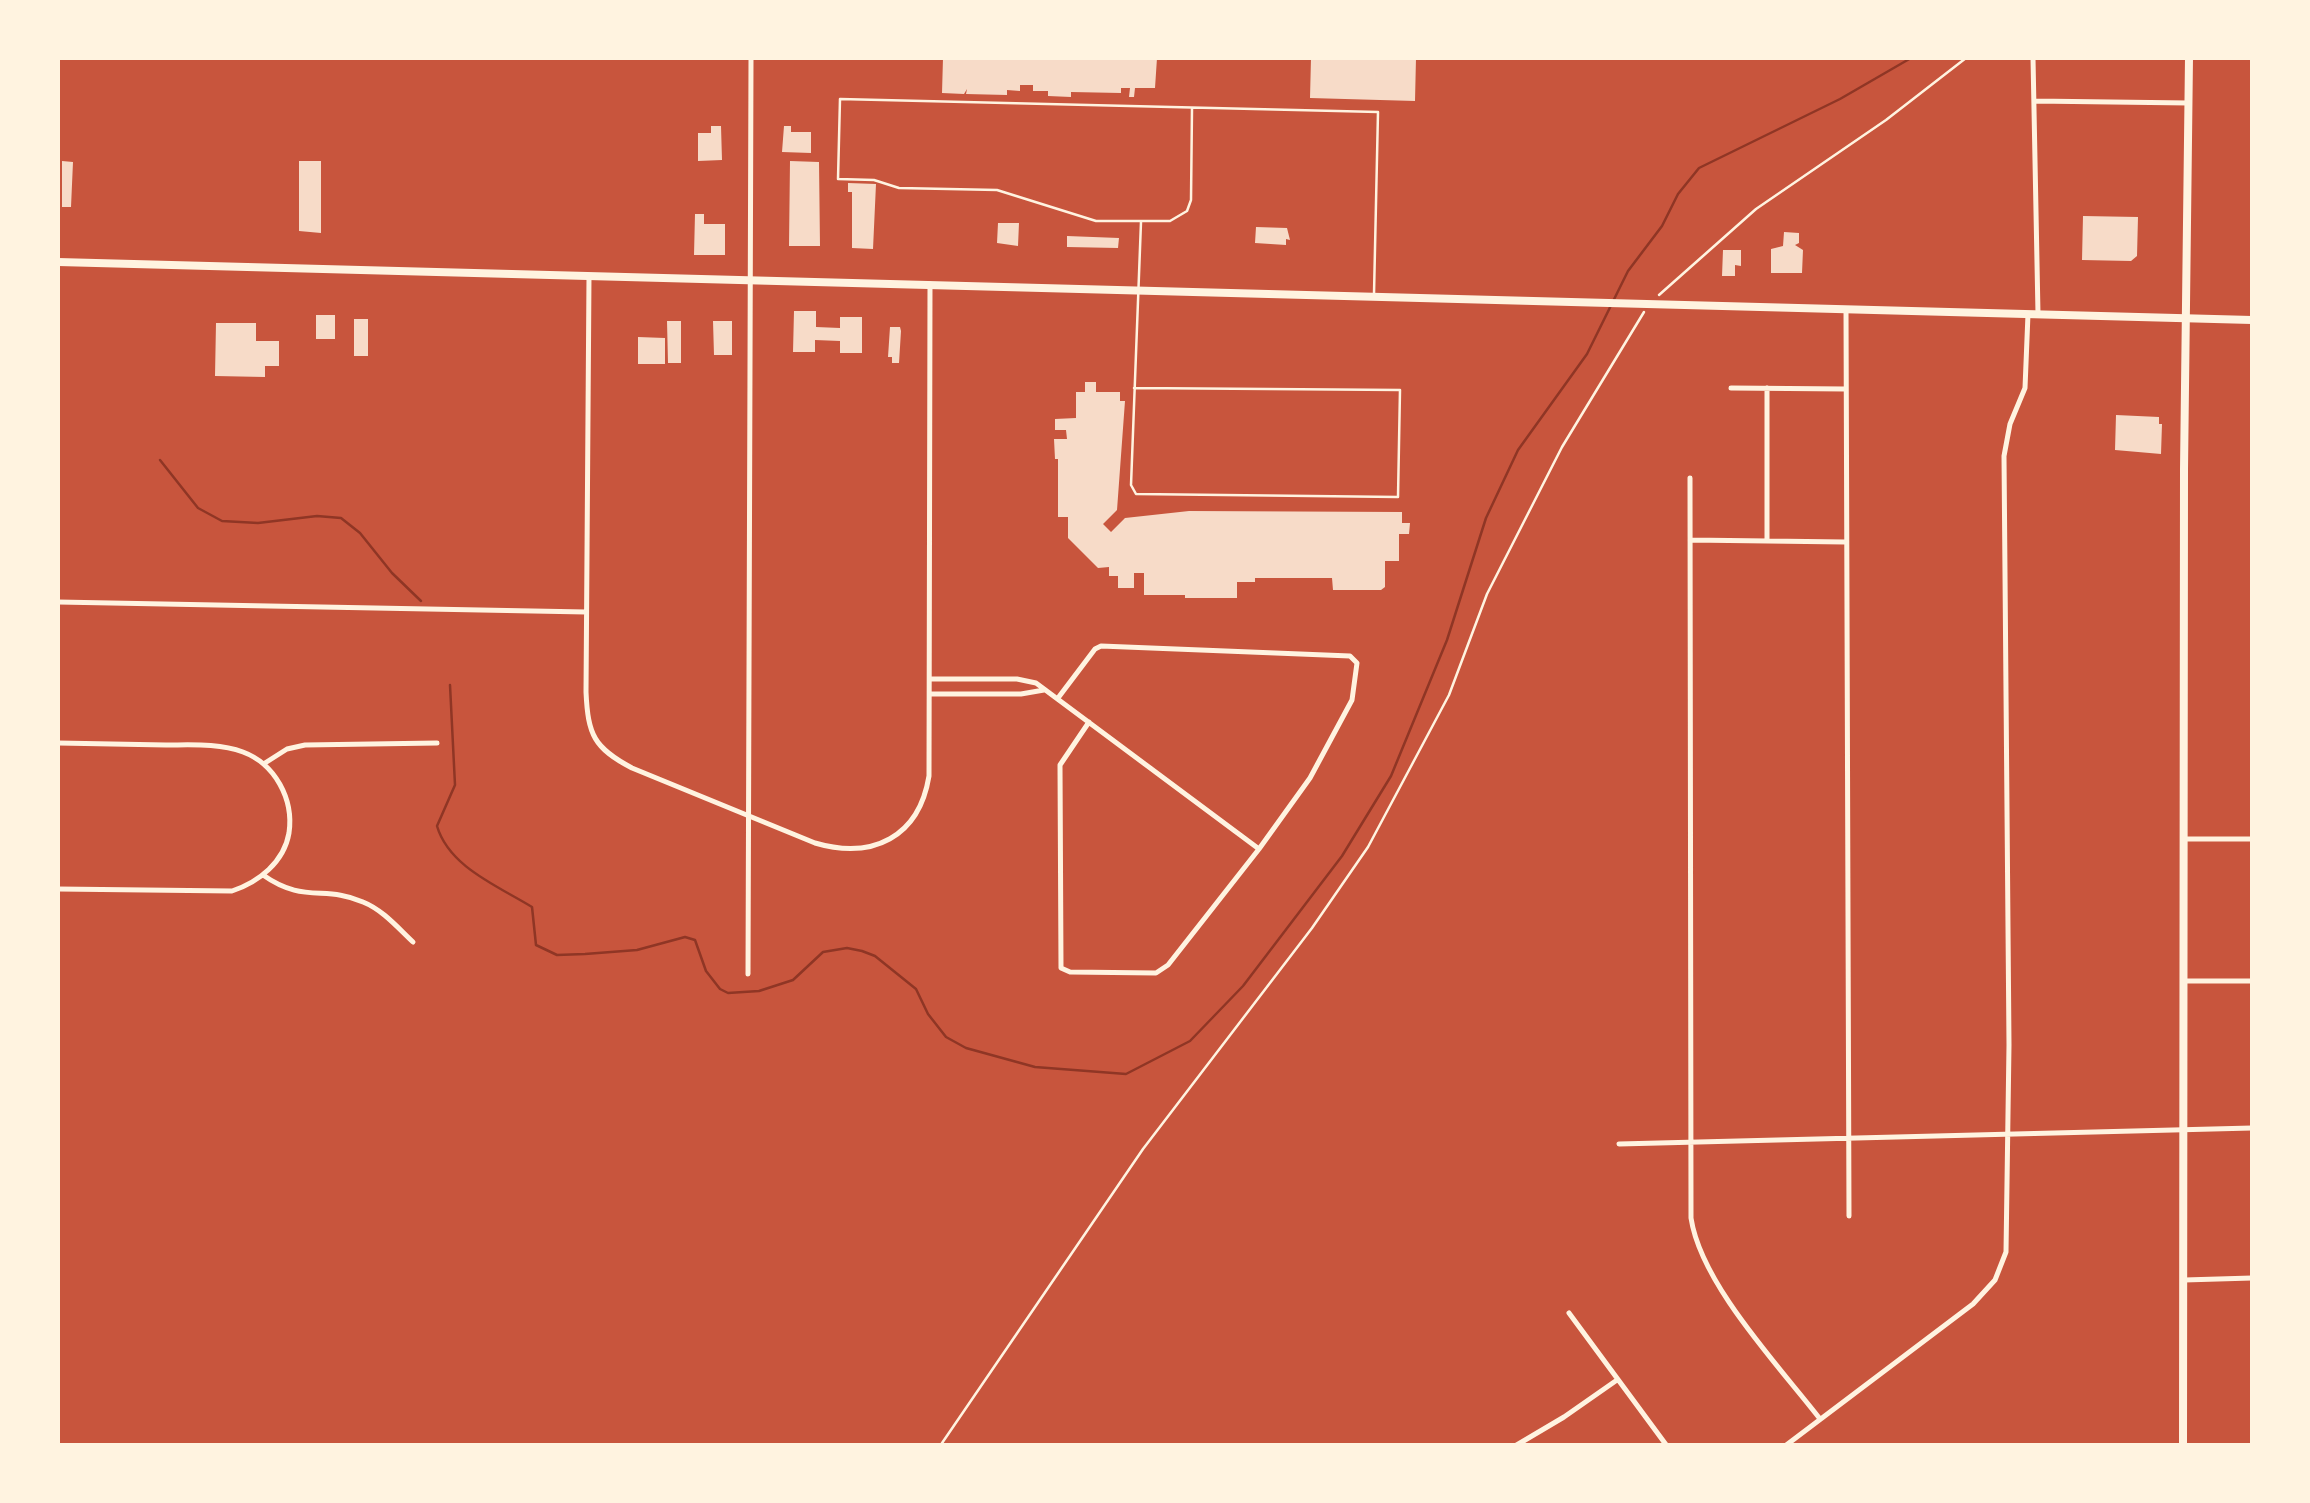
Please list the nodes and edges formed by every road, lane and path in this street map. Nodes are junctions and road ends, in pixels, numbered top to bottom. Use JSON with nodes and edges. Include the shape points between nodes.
{"nodes":[{"id":1,"x":752,"y":58,"type":"edge"},
{"id":2,"x":1966,"y":58,"type":"edge"},
{"id":3,"x":2033,"y":58,"type":"edge"},
{"id":4,"x":2190,"y":58,"type":"edge"},
{"id":5,"x":2034,"y":101,"type":"junction"},
{"id":6,"x":2188,"y":103,"type":"junction"},
{"id":7,"x":1192,"y":108,"type":"junction"},
{"id":8,"x":1142,"y":222,"type":"junction"},
{"id":9,"x":58,"y":262,"type":"edge"},
{"id":10,"x":589,"y":275,"type":"junction"},
{"id":11,"x":751,"y":280,"type":"junction"},
{"id":12,"x":930,"y":284,"type":"junction"},
{"id":13,"x":1139,"y":290,"type":"junction"},
{"id":14,"x":1374,"y":296,"type":"junction"},
{"id":15,"x":1846,"y":309,"type":"junction"},
{"id":16,"x":2033,"y":314,"type":"junction"},
{"id":17,"x":2185,"y":318,"type":"junction"},
{"id":18,"x":2252,"y":320,"type":"edge"},
{"id":19,"x":1134,"y":388,"type":"junction"},
{"id":20,"x":1731,"y":388,"type":"dead end"},
{"id":21,"x":1767,"y":388,"type":"junction"},
{"id":22,"x":1845,"y":389,"type":"junction"},
{"id":23,"x":1690,"y":478,"type":"dead end"},
{"id":24,"x":1690,"y":540,"type":"junction"},
{"id":25,"x":1767,"y":541,"type":"junction"},
{"id":26,"x":1845,"y":542,"type":"junction"},
{"id":27,"x":58,"y":602,"type":"edge"},
{"id":28,"x":586,"y":612,"type":"junction"},
{"id":29,"x":930,"y":679,"type":"junction"},
{"id":30,"x":1044,"y":690,"type":"junction"},
{"id":31,"x":930,"y":694,"type":"junction"},
{"id":32,"x":1058,"y":698,"type":"junction"},
{"id":33,"x":1089,"y":722,"type":"junction"},
{"id":34,"x":58,"y":743,"type":"edge"},
{"id":35,"x":437,"y":743,"type":"dead end"},
{"id":36,"x":264,"y":764,"type":"junction"},
{"id":37,"x":749,"y":814,"type":"junction"},
{"id":38,"x":2184,"y":839,"type":"junction"},
{"id":39,"x":2252,"y":839,"type":"edge"},
{"id":40,"x":1259,"y":850,"type":"junction"},
{"id":41,"x":264,"y":875,"type":"junction"},
{"id":42,"x":58,"y":889,"type":"edge"},
{"id":43,"x":413,"y":942,"type":"dead end"},
{"id":44,"x":748,"y":974,"type":"dead end"},
{"id":45,"x":2184,"y":981,"type":"junction"},
{"id":46,"x":2252,"y":981,"type":"edge"},
{"id":47,"x":2252,"y":1128,"type":"edge"},
{"id":48,"x":2184,"y":1129,"type":"junction"},
{"id":49,"x":2008,"y":1133,"type":"junction"},
{"id":50,"x":1847,"y":1137,"type":"junction"},
{"id":51,"x":1690,"y":1142,"type":"junction"},
{"id":52,"x":1619,"y":1144,"type":"dead end"},
{"id":53,"x":1849,"y":1216,"type":"dead end"},
{"id":54,"x":2252,"y":1278,"type":"edge"},
{"id":55,"x":2184,"y":1280,"type":"junction"},
{"id":56,"x":1569,"y":1313,"type":"dead end"},
{"id":57,"x":1617,"y":1380,"type":"junction"},
{"id":58,"x":1820,"y":1420,"type":"junction"},
{"id":59,"x":940,"y":1446,"type":"edge"},
{"id":60,"x":1515,"y":1446,"type":"edge"},
{"id":61,"x":1667,"y":1446,"type":"edge"},
{"id":62,"x":1785,"y":1446,"type":"edge"},
{"id":63,"x":2184,"y":1446,"type":"edge"}],
"edges":[{"from":1,"to":11,"type":"street"},
{"from":2,"to":59,"type":"path","via":[[1756,209],[1649,304],[1562,447],[1487,594],[1442,709],[1368,847],[1143,1149]]},
{"from":3,"to":5,"type":"street"},
{"from":4,"to":6,"type":"main road"},
{"from":5,"to":6,"type":"street"},
{"from":5,"to":16,"type":"street"},
{"from":6,"to":17,"type":"main road"},
{"from":7,"to":8,"type":"lane","via":[[1187,211],[1170,222]]},
{"from":7,"to":8,"type":"lane","via":[[840,99],[838,179],[997,190],[1082,218]]},
{"from":7,"to":14,"type":"lane","via":[[1378,112]]},
{"from":8,"to":13,"type":"lane"},
{"from":9,"to":10,"type":"main road"},
{"from":10,"to":11,"type":"main road"},
{"from":10,"to":28,"type":"street"},
{"from":11,"to":12,"type":"main road"},
{"from":11,"to":37,"type":"street"},
{"from":12,"to":13,"type":"main road"},
{"from":12,"to":29,"type":"street"},
{"from":13,"to":14,"type":"main road"},
{"from":13,"to":19,"type":"lane"},
{"from":14,"to":15,"type":"main road"},
{"from":15,"to":16,"type":"main road"},
{"from":15,"to":22,"type":"street"},
{"from":16,"to":17,"type":"main road"},
{"from":16,"to":49,"type":"street","via":[[2025,388],[2004,456]]},
{"from":17,"to":18,"type":"main road"},
{"from":17,"to":38,"type":"main road"},
{"from":19,"to":19,"type":"lane","via":[[1136,494],[1398,497],[1400,390]]},
{"from":20,"to":21,"type":"street"},
{"from":21,"to":22,"type":"street"},
{"from":21,"to":25,"type":"street"},
{"from":22,"to":26,"type":"street"},
{"from":23,"to":24,"type":"street"},
{"from":24,"to":25,"type":"street"},
{"from":24,"to":51,"type":"street"},
{"from":25,"to":26,"type":"street"},
{"from":26,"to":50,"type":"street"},
{"from":27,"to":28,"type":"street"},
{"from":28,"to":37,"type":"street","via":[[587,716],[600,746],[632,768]]},
{"from":29,"to":30,"type":"street","via":[[1017,679]]},
{"from":29,"to":31,"type":"street"},
{"from":30,"to":31,"type":"street"},
{"from":30,"to":32,"type":"street"},
{"from":31,"to":37,"type":"street","via":[[928,786],[913,820],[896,836],[866,848],[829,847]]},
{"from":32,"to":33,"type":"street"},
{"from":32,"to":40,"type":"street","via":[[1101,646],[1355,659],[1352,700],[1310,778]]},
{"from":33,"to":40,"type":"street"},
{"from":33,"to":40,"type":"street","via":[[1060,766],[1064,970],[1162,970]]},
{"from":34,"to":36,"type":"street","via":[[227,748]]},
{"from":35,"to":36,"type":"street","via":[[305,745]]},
{"from":36,"to":41,"type":"street","via":[[280,783],[289,815],[283,850]]},
{"from":37,"to":44,"type":"street"},
{"from":38,"to":39,"type":"street"},
{"from":38,"to":45,"type":"main road"},
{"from":41,"to":42,"type":"street","via":[[218,892]]},
{"from":41,"to":43,"type":"street","via":[[289,891],[364,902]]},
{"from":45,"to":46,"type":"street"},
{"from":45,"to":48,"type":"main road"},
{"from":47,"to":48,"type":"street"},
{"from":48,"to":49,"type":"street"},
{"from":48,"to":55,"type":"main road"},
{"from":49,"to":50,"type":"street"},
{"from":49,"to":58,"type":"street","via":[[2008,1244],[1995,1280]]},
{"from":50,"to":51,"type":"street"},
{"from":50,"to":53,"type":"street"},
{"from":51,"to":52,"type":"street"},
{"from":51,"to":58,"type":"street","via":[[1692,1218],[1702,1257]]},
{"from":54,"to":55,"type":"street"},
{"from":55,"to":63,"type":"main road"},
{"from":56,"to":57,"type":"street"},
{"from":57,"to":60,"type":"street"},
{"from":57,"to":61,"type":"street"},
{"from":58,"to":62,"type":"street"}]}
